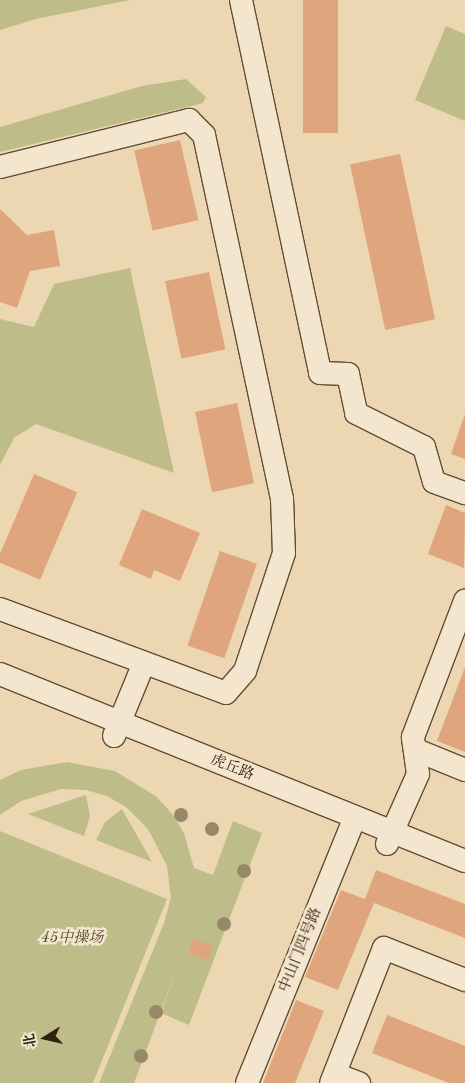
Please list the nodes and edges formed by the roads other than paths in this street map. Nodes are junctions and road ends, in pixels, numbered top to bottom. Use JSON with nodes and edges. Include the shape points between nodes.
{"nodes":[{"id":1,"x":241,"y":0,"type":"edge"},
{"id":2,"x":0,"y":167,"type":"edge"},
{"id":3,"x":465,"y":493,"type":"edge"},
{"id":4,"x":465,"y":602,"type":"edge"},
{"id":5,"x":0,"y":608,"type":"edge"},
{"id":6,"x":144,"y":663,"type":"junction"},
{"id":7,"x":0,"y":674,"type":"edge"},
{"id":8,"x":0,"y":690,"type":"edge"},
{"id":9,"x":116,"y":729,"type":"junction"},
{"id":10,"x":416,"y":750,"type":"junction"},
{"id":11,"x":465,"y":770,"type":"edge"},
{"id":12,"x":352,"y":823,"type":"junction"},
{"id":13,"x":390,"y":838,"type":"junction"},
{"id":14,"x":465,"y":861,"type":"edge"},
{"id":15,"x":465,"y":876,"type":"edge"},
{"id":16,"x":463,"y":972,"type":"edge"},
{"id":17,"x":333,"y":1079,"type":"edge"},
{"id":18,"x":247,"y":1083,"type":"edge"},
{"id":19,"x":359,"y":1083,"type":"edge"}],
"edges":[{"from":1,"to":3,"type":"street","via":[[320,373],[348,374],[356,413],[424,447],[434,482]]},
{"from":2,"to":6,"type":"street","via":[[189,120],[204,135],[282,499],[284,553],[245,671],[226,693]]},
{"from":4,"to":10,"type":"street","via":[[414,737]]},
{"from":5,"to":6,"type":"street"},
{"from":6,"to":9,"type":"street"},
{"from":7,"to":9,"type":"street","name":"虎丘路"},
{"from":8,"to":9,"type":"street","name":"虎丘路"},
{"from":9,"to":12,"type":"street","name":"虎丘路"},
{"from":10,"to":11,"type":"street"},
{"from":10,"to":13,"type":"street","via":[[418,774]]},
{"from":12,"to":13,"type":"street","name":"虎丘路"},
{"from":12,"to":18,"type":"street","name":"中山门四号路"},
{"from":13,"to":14,"type":"street","name":"虎丘路"},
{"from":13,"to":15,"type":"street","name":"虎丘路"},
{"from":16,"to":17,"type":"street","via":[[384,948]]},
{"from":17,"to":19,"type":"street"}]}
